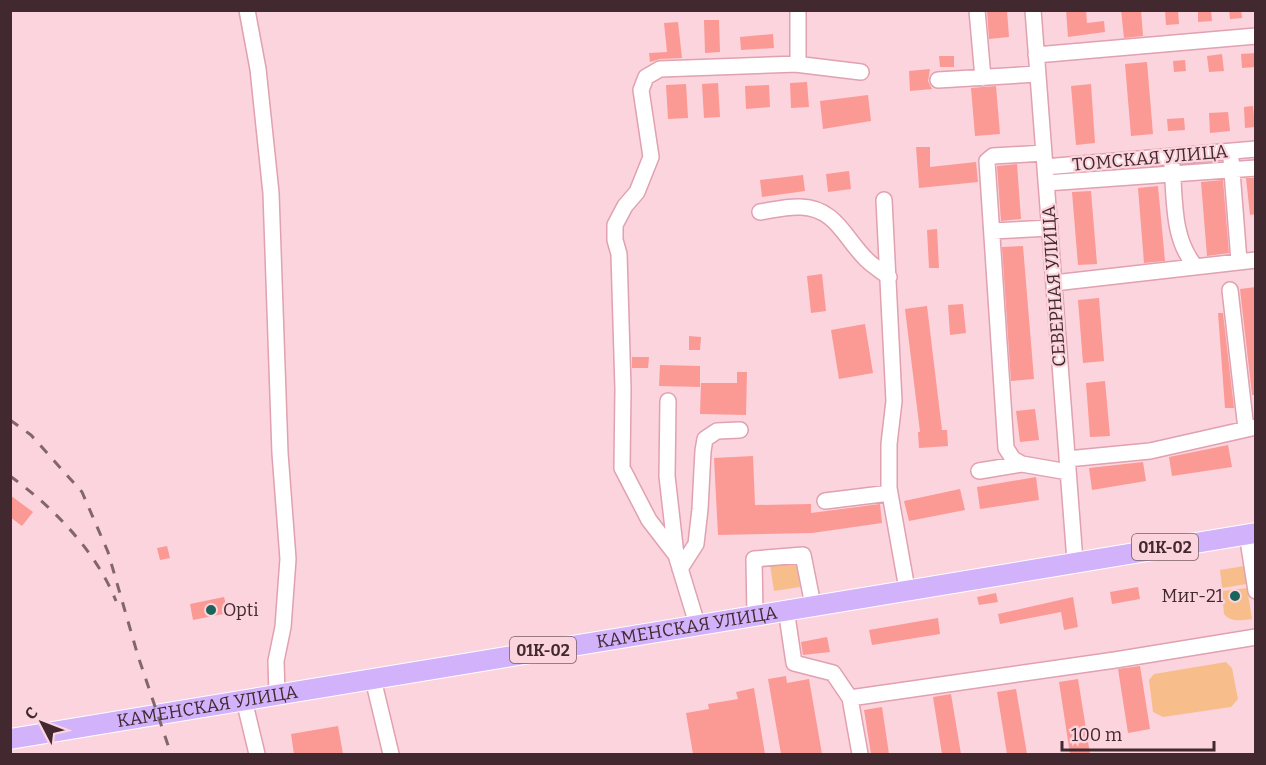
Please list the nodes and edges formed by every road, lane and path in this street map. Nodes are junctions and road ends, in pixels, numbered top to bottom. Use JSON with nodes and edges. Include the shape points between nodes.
{"nodes":[{"id":1,"x":247,"y":10,"type":"edge"},
{"id":2,"x":798,"y":10,"type":"edge"},
{"id":3,"x":977,"y":10,"type":"edge"},
{"id":4,"x":1033,"y":10,"type":"edge"},
{"id":5,"x":1256,"y":36,"type":"edge"},
{"id":6,"x":1036,"y":55,"type":"junction"},
{"id":7,"x":795,"y":64,"type":"junction"},
{"id":8,"x":861,"y":72,"type":"dead end"},
{"id":9,"x":1038,"y":74,"type":"junction"},
{"id":10,"x":983,"y":78,"type":"junction"},
{"id":11,"x":938,"y":80,"type":"dead end"},
{"id":12,"x":1256,"y":149,"type":"edge"},
{"id":13,"x":1230,"y":151,"type":"junction"},
{"id":14,"x":1171,"y":156,"type":"junction"},
{"id":15,"x":1044,"y":160,"type":"junction"},
{"id":16,"x":1256,"y":168,"type":"edge"},
{"id":17,"x":1232,"y":170,"type":"junction"},
{"id":18,"x":1173,"y":174,"type":"junction"},
{"id":19,"x":1046,"y":183,"type":"junction"},
{"id":20,"x":884,"y":200,"type":"dead end"},
{"id":21,"x":760,"y":212,"type":"dead end"},
{"id":22,"x":1050,"y":228,"type":"junction"},
{"id":23,"x":992,"y":231,"type":"junction"},
{"id":24,"x":1256,"y":260,"type":"edge"},
{"id":25,"x":1239,"y":261,"type":"junction"},
{"id":26,"x":1195,"y":266,"type":"junction"},
{"id":27,"x":889,"y":277,"type":"junction"},
{"id":28,"x":1054,"y":283,"type":"junction"},
{"id":29,"x":1230,"y":291,"type":"dead end"},
{"id":30,"x":668,"y":401,"type":"dead end"},
{"id":31,"x":1249,"y":401,"type":"edge"},
{"id":32,"x":1251,"y":428,"type":"edge"},
{"id":33,"x":740,"y":430,"type":"dead end"},
{"id":34,"x":1022,"y":464,"type":"junction"},
{"id":35,"x":1068,"y":466,"type":"junction"},
{"id":36,"x":979,"y":471,"type":"dead end"},
{"id":37,"x":890,"y":493,"type":"junction"},
{"id":38,"x":825,"y":501,"type":"dead end"},
{"id":39,"x":1251,"y":533,"type":"edge"},
{"id":40,"x":1075,"y":561,"type":"junction"},
{"id":41,"x":678,"y":562,"type":"junction"},
{"id":42,"x":907,"y":589,"type":"junction"},
{"id":43,"x":1256,"y":591,"type":"edge"},
{"id":44,"x":813,"y":605,"type":"junction"},
{"id":45,"x":786,"y":609,"type":"junction"},
{"id":46,"x":755,"y":615,"type":"junction"},
{"id":47,"x":697,"y":624,"type":"junction"},
{"id":48,"x":1256,"y":637,"type":"edge"},
{"id":49,"x":373,"y":679,"type":"junction"},
{"id":50,"x":277,"y":694,"type":"junction"},
{"id":51,"x":850,"y":698,"type":"junction"},
{"id":52,"x":244,"y":700,"type":"junction"},
{"id":53,"x":10,"y":739,"type":"edge"},
{"id":54,"x":257,"y":754,"type":"edge"},
{"id":55,"x":391,"y":754,"type":"edge"},
{"id":56,"x":860,"y":754,"type":"edge"}],
"edges":[{"from":1,"to":50,"type":"street","via":[[258,69],[271,193],[280,453],[288,559],[276,661]]},
{"from":2,"to":7,"type":"street"},
{"from":3,"to":10,"type":"street"},
{"from":4,"to":6,"type":"street","name":"СЕВЕРНАЯ УЛИЦА"},
{"from":5,"to":6,"type":"street"},
{"from":6,"to":9,"type":"street","name":"СЕВЕРНАЯ УЛИЦА"},
{"from":7,"to":8,"type":"street"},
{"from":7,"to":41,"type":"street","via":[[660,69],[646,77],[641,90],[651,157],[637,192],[615,225],[619,254],[622,468],[649,520]]},
{"from":9,"to":10,"type":"street"},
{"from":9,"to":15,"type":"street","name":"СЕВЕРНАЯ УЛИЦА"},
{"from":10,"to":11,"type":"street"},
{"from":12,"to":13,"type":"street","name":"ТОМСКАЯ УЛИЦА"},
{"from":13,"to":14,"type":"street","name":"ТОМСКАЯ УЛИЦА"},
{"from":13,"to":17,"type":"street"},
{"from":14,"to":15,"type":"street","name":"ТОМСКАЯ УЛИЦА"},
{"from":14,"to":18,"type":"street"},
{"from":15,"to":19,"type":"street","name":"СЕВЕРНАЯ УЛИЦА"},
{"from":15,"to":23,"type":"street","name":"ТОМСКАЯ УЛИЦА","via":[[993,156],[987,161]]},
{"from":16,"to":17,"type":"street"},
{"from":17,"to":18,"type":"street"},
{"from":17,"to":25,"type":"street"},
{"from":18,"to":19,"type":"street"},
{"from":18,"to":26,"type":"street","via":[[1178,233]]},
{"from":19,"to":22,"type":"street","name":"СЕВЕРНАЯ УЛИЦА"},
{"from":20,"to":27,"type":"street"},
{"from":21,"to":27,"type":"street","via":[[801,207],[822,211],[837,221],[868,261]]},
{"from":22,"to":23,"type":"street"},
{"from":22,"to":28,"type":"street","name":"СЕВЕРНАЯ УЛИЦА"},
{"from":23,"to":34,"type":"street","via":[[1006,448]]},
{"from":24,"to":25,"type":"street"},
{"from":25,"to":26,"type":"street"},
{"from":26,"to":28,"type":"street"},
{"from":27,"to":37,"type":"street","via":[[894,401],[889,444]]},
{"from":28,"to":35,"type":"street","name":"СЕВЕРНАЯ УЛИЦА"},
{"from":29,"to":31,"type":"street"},
{"from":30,"to":41,"type":"street","via":[[667,477]]},
{"from":31,"to":32,"type":"street"},
{"from":32,"to":35,"type":"street"},
{"from":33,"to":41,"type":"street","via":[[717,431],[705,439],[696,544]]},
{"from":34,"to":35,"type":"street"},
{"from":34,"to":36,"type":"street"},
{"from":35,"to":40,"type":"street","name":"СЕВЕРНАЯ УЛИЦА"},
{"from":37,"to":38,"type":"street"},
{"from":37,"to":42,"type":"street"},
{"from":39,"to":40,"type":"main road","name":"КАМЕНСКАЯ УЛИЦА","number":"01К-02"},
{"from":39,"to":43,"type":"street"},
{"from":40,"to":42,"type":"main road","name":"КАМЕНСКАЯ УЛИЦА","number":"01К-02"},
{"from":41,"to":47,"type":"street"},
{"from":42,"to":44,"type":"main road","name":"КАМЕНСКАЯ УЛИЦА","number":"01К-02"},
{"from":44,"to":45,"type":"main road","name":"КАМЕНСКАЯ УЛИЦА","number":"01К-02"},
{"from":44,"to":46,"type":"street","via":[[803,555],[754,559]]},
{"from":45,"to":46,"type":"main road","name":"КАМЕНСКАЯ УЛИЦА","number":"01К-02"},
{"from":45,"to":51,"type":"street","via":[[794,663],[833,673]]},
{"from":46,"to":47,"type":"main road","name":"КАМЕНСКАЯ УЛИЦА","number":"01К-02"},
{"from":47,"to":49,"type":"main road","name":"КАМЕНСКАЯ УЛИЦА","number":"01К-02"},
{"from":48,"to":51,"type":"street"},
{"from":49,"to":50,"type":"main road","name":"КАМЕНСКАЯ УЛИЦА","number":"01К-02"},
{"from":49,"to":55,"type":"street"},
{"from":50,"to":52,"type":"main road","name":"КАМЕНСКАЯ УЛИЦА","number":"01К-02"},
{"from":51,"to":56,"type":"street"},
{"from":52,"to":53,"type":"main road","name":"КАМЕНСКАЯ УЛИЦА","number":"01К-02"},
{"from":52,"to":54,"type":"street"}]}
